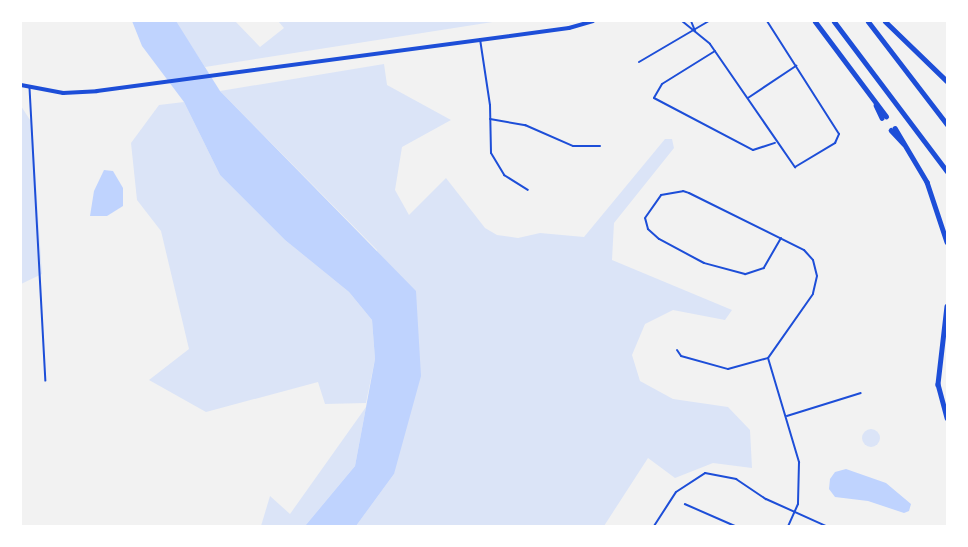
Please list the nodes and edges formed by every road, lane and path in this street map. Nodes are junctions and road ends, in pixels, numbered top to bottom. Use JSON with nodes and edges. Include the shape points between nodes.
{"nodes":[{"id":1,"x":593,"y":21,"type":"edge"},
{"id":2,"x":682,"y":21,"type":"edge"},
{"id":3,"x":691,"y":21,"type":"edge"},
{"id":4,"x":709,"y":21,"type":"edge"},
{"id":5,"x":767,"y":21,"type":"edge"},
{"id":6,"x":815,"y":21,"type":"edge"},
{"id":7,"x":834,"y":21,"type":"edge"},
{"id":8,"x":868,"y":21,"type":"edge"},
{"id":9,"x":885,"y":21,"type":"edge"},
{"id":10,"x":694,"y":31,"type":"junction"},
{"id":11,"x":480,"y":39,"type":"junction"},
{"id":12,"x":715,"y":51,"type":"junction"},
{"id":13,"x":639,"y":62,"type":"dead end"},
{"id":14,"x":796,"y":66,"type":"junction"},
{"id":15,"x":947,"y":81,"type":"edge"},
{"id":16,"x":21,"y":85,"type":"edge"},
{"id":17,"x":30,"y":87,"type":"junction"},
{"id":18,"x":748,"y":99,"type":"junction"},
{"id":19,"x":884,"y":117,"type":"dead end"},
{"id":20,"x":490,"y":119,"type":"junction"},
{"id":21,"x":947,"y":124,"type":"edge"},
{"id":22,"x":893,"y":129,"type":"dead end"},
{"id":23,"x":775,"y":143,"type":"junction"},
{"id":24,"x":600,"y":146,"type":"dead end"},
{"id":25,"x":947,"y":171,"type":"edge"},
{"id":26,"x":528,"y":190,"type":"dead end"},
{"id":27,"x":781,"y":238,"type":"junction"},
{"id":28,"x":947,"y":242,"type":"edge"},
{"id":29,"x":947,"y":306,"type":"edge"},
{"id":30,"x":677,"y":351,"type":"dead end"},
{"id":31,"x":768,"y":358,"type":"junction"},
{"id":32,"x":46,"y":381,"type":"dead end"},
{"id":33,"x":861,"y":393,"type":"dead end"},
{"id":34,"x":787,"y":416,"type":"junction"},
{"id":35,"x":947,"y":418,"type":"edge"},
{"id":36,"x":686,"y":504,"type":"dead end"},
{"id":37,"x":795,"y":512,"type":"junction"},
{"id":38,"x":654,"y":526,"type":"edge"},
{"id":39,"x":735,"y":526,"type":"edge"},
{"id":40,"x":788,"y":526,"type":"edge"},
{"id":41,"x":826,"y":526,"type":"edge"}],
"edges":[{"from":1,"to":11,"type":"main road"},
{"from":2,"to":10,"type":"street"},
{"from":3,"to":10,"type":"street"},
{"from":4,"to":10,"type":"street"},
{"from":5,"to":14,"type":"street"},
{"from":6,"to":19,"type":"highway"},
{"from":7,"to":25,"type":"highway"},
{"from":8,"to":21,"type":"highway"},
{"from":9,"to":15,"type":"highway"},
{"from":10,"to":12,"type":"street"},
{"from":10,"to":13,"type":"street"},
{"from":11,"to":17,"type":"main road","via":[[82,92]]},
{"from":11,"to":20,"type":"street"},
{"from":12,"to":18,"type":"street"},
{"from":12,"to":23,"type":"street","via":[[662,84],[654,94],[658,102],[753,150]]},
{"from":14,"to":18,"type":"lane"},
{"from":14,"to":23,"type":"street","via":[[838,131],[838,139],[795,167]]},
{"from":16,"to":17,"type":"main road"},
{"from":17,"to":32,"type":"lane"},
{"from":18,"to":23,"type":"street"},
{"from":20,"to":24,"type":"street","via":[[525,125],[573,146]]},
{"from":20,"to":26,"type":"street","via":[[490,148],[495,164],[511,182]]},
{"from":22,"to":28,"type":"highway","via":[[936,202]]},
{"from":27,"to":27,"type":"street","via":[[682,191],[661,195],[645,218],[648,229],[659,239],[704,263],[745,274],[764,268]]},
{"from":27,"to":31,"type":"street","via":[[810,255],[817,276],[813,294]]},
{"from":29,"to":35,"type":"highway","via":[[938,384]]},
{"from":30,"to":31,"type":"street","via":[[681,356],[728,369]]},
{"from":31,"to":34,"type":"street"},
{"from":33,"to":34,"type":"lane"},
{"from":34,"to":37,"type":"street","via":[[800,462]]},
{"from":36,"to":39,"type":"lane"},
{"from":37,"to":38,"type":"street","via":[[736,479],[705,473],[676,492]]},
{"from":37,"to":40,"type":"street"},
{"from":37,"to":41,"type":"street"}]}
